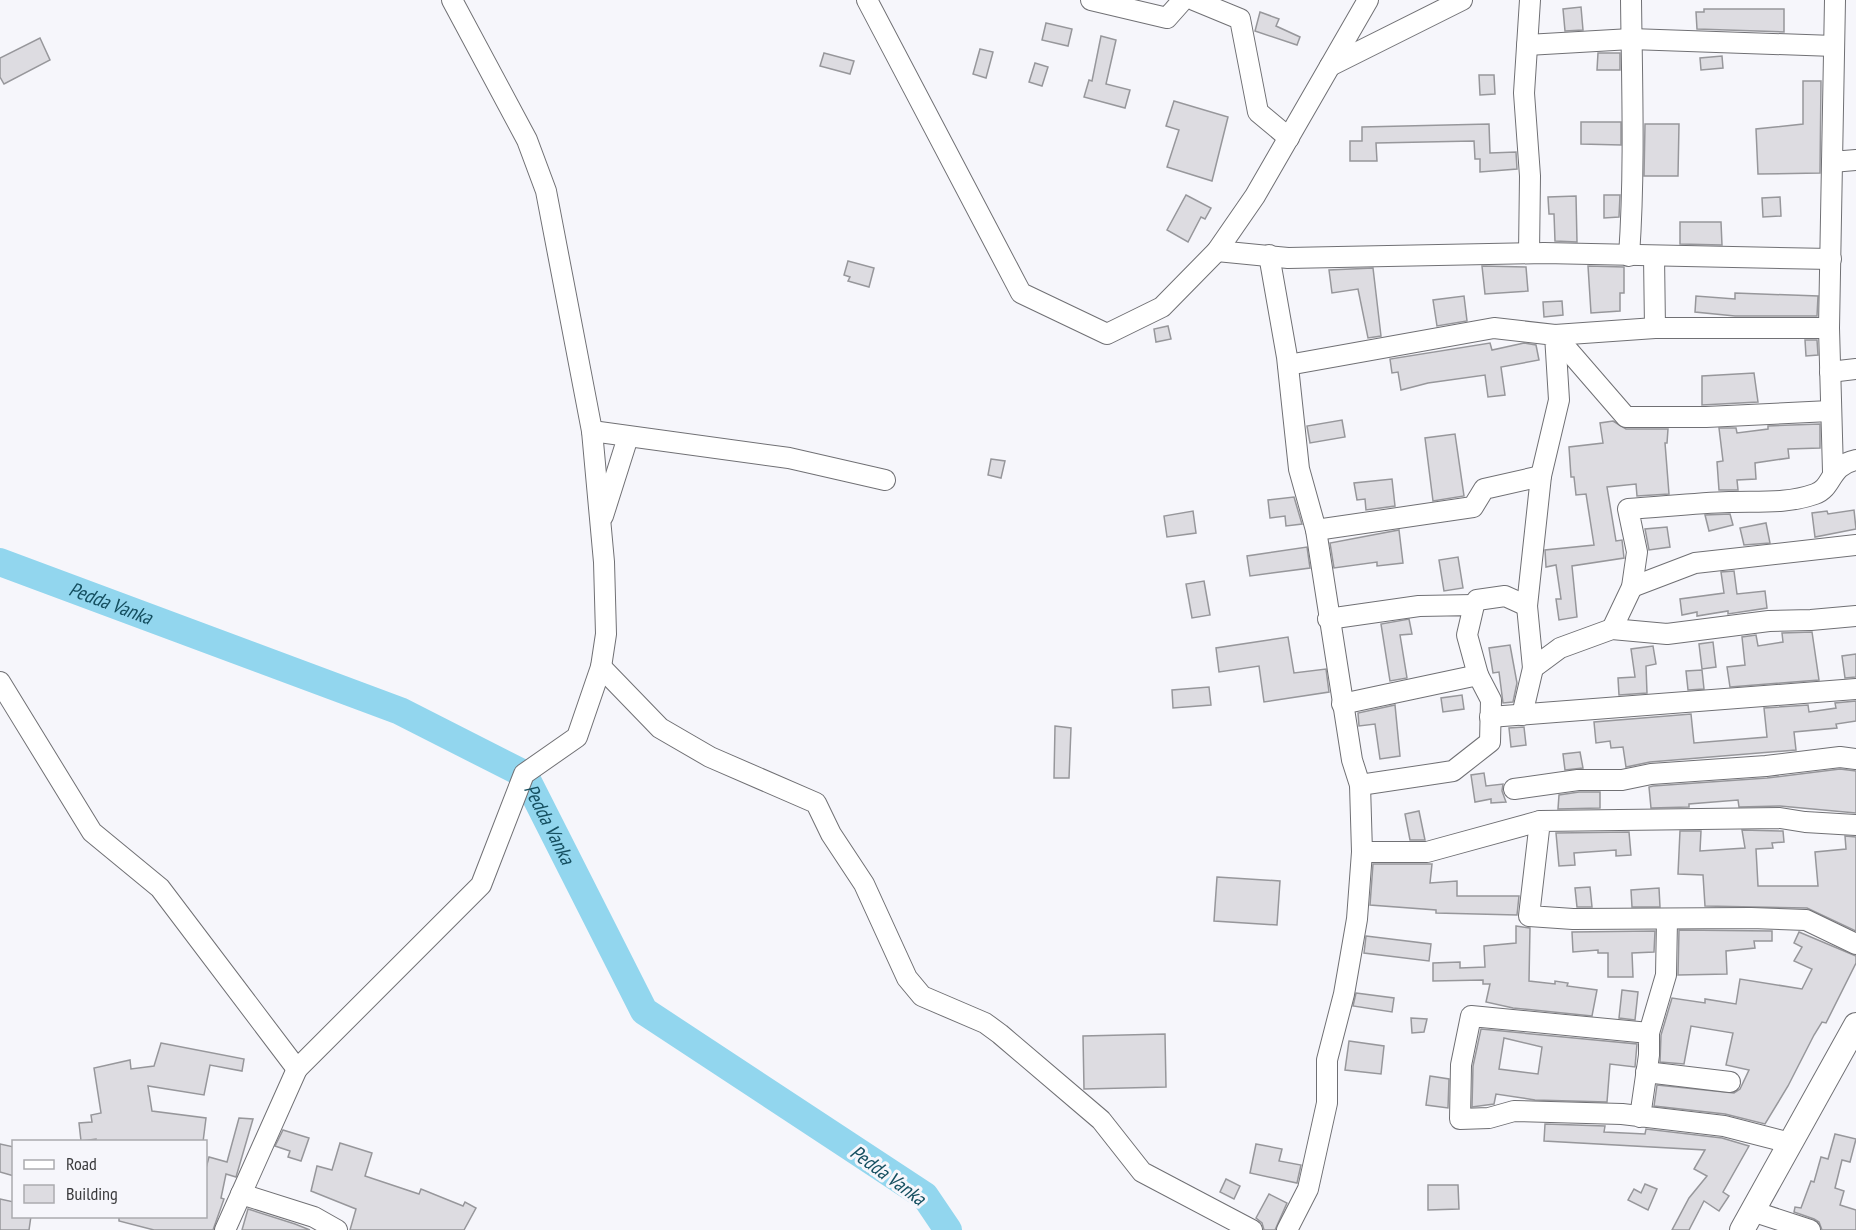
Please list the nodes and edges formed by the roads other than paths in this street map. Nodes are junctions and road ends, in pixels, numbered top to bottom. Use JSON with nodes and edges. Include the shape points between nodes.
{"nodes":[{"id":1,"x":452,"y":0,"type":"edge"},
{"id":2,"x":867,"y":0,"type":"edge"},
{"id":3,"x":1091,"y":0,"type":"edge"},
{"id":4,"x":1183,"y":0,"type":"edge"},
{"id":5,"x":1194,"y":0,"type":"edge"},
{"id":6,"x":1368,"y":0,"type":"edge"},
{"id":7,"x":1461,"y":0,"type":"edge"},
{"id":8,"x":1530,"y":0,"type":"edge"},
{"id":9,"x":1631,"y":0,"type":"edge"},
{"id":10,"x":1835,"y":0,"type":"edge"},
{"id":11,"x":1631,"y":39,"type":"junction"},
{"id":12,"x":1527,"y":45,"type":"junction"},
{"id":13,"x":1834,"y":46,"type":"junction"},
{"id":14,"x":1330,"y":66,"type":"junction"},
{"id":15,"x":1289,"y":138,"type":"junction"},
{"id":16,"x":1856,"y":160,"type":"edge"},
{"id":17,"x":1832,"y":162,"type":"junction"},
{"id":18,"x":1217,"y":251,"type":"junction"},
{"id":19,"x":1530,"y":254,"type":"junction"},
{"id":20,"x":1269,"y":255,"type":"junction"},
{"id":21,"x":1629,"y":256,"type":"junction"},
{"id":22,"x":1654,"y":256,"type":"junction"},
{"id":23,"x":1831,"y":259,"type":"junction"},
{"id":24,"x":1655,"y":328,"type":"junction"},
{"id":25,"x":1829,"y":328,"type":"junction"},
{"id":26,"x":1555,"y":335,"type":"junction"},
{"id":27,"x":1288,"y":365,"type":"junction"},
{"id":28,"x":1856,"y":369,"type":"edge"},
{"id":29,"x":1830,"y":372,"type":"junction"},
{"id":30,"x":1830,"y":411,"type":"junction"},
{"id":31,"x":592,"y":431,"type":"junction"},
{"id":32,"x":628,"y":436,"type":"junction"},
{"id":33,"x":1856,"y":460,"type":"edge"},
{"id":34,"x":1833,"y":472,"type":"junction"},
{"id":35,"x":1541,"y":476,"type":"junction"},
{"id":36,"x":885,"y":480,"type":"dead end"},
{"id":37,"x":599,"y":527,"type":"junction"},
{"id":38,"x":1316,"y":530,"type":"junction"},
{"id":39,"x":1856,"y":545,"type":"edge"},
{"id":40,"x":1632,"y":587,"type":"junction"},
{"id":41,"x":1474,"y":605,"type":"junction"},
{"id":42,"x":1527,"y":606,"type":"junction"},
{"id":43,"x":1856,"y":616,"type":"edge"},
{"id":44,"x":1328,"y":619,"type":"junction"},
{"id":45,"x":1612,"y":629,"type":"junction"},
{"id":46,"x":601,"y":667,"type":"junction"},
{"id":47,"x":1533,"y":668,"type":"junction"},
{"id":48,"x":1478,"y":675,"type":"junction"},
{"id":49,"x":0,"y":682,"type":"edge"},
{"id":50,"x":1856,"y":689,"type":"edge"},
{"id":51,"x":1342,"y":704,"type":"junction"},
{"id":52,"x":1522,"y":715,"type":"junction"},
{"id":53,"x":1490,"y":717,"type":"junction"},
{"id":54,"x":1856,"y":759,"type":"edge"},
{"id":55,"x":1360,"y":785,"type":"junction"},
{"id":56,"x":1514,"y":789,"type":"dead end"},
{"id":57,"x":1540,"y":821,"type":"junction"},
{"id":58,"x":1856,"y":825,"type":"edge"},
{"id":59,"x":1362,"y":852,"type":"junction"},
{"id":60,"x":1667,"y":920,"type":"junction"},
{"id":61,"x":1856,"y":944,"type":"edge"},
{"id":62,"x":1856,"y":1024,"type":"edge"},
{"id":63,"x":1649,"y":1032,"type":"junction"},
{"id":64,"x":297,"y":1068,"type":"junction"},
{"id":65,"x":1646,"y":1072,"type":"junction"},
{"id":66,"x":1730,"y":1082,"type":"dead end"},
{"id":67,"x":1640,"y":1117,"type":"junction"},
{"id":68,"x":1790,"y":1143,"type":"junction"},
{"id":69,"x":240,"y":1194,"type":"junction"},
{"id":70,"x":1747,"y":1220,"type":"edge"},
{"id":71,"x":339,"y":1229,"type":"edge"},
{"id":72,"x":225,"y":1230,"type":"edge"},
{"id":73,"x":1252,"y":1230,"type":"edge"},
{"id":74,"x":1287,"y":1230,"type":"edge"},
{"id":75,"x":1810,"y":1230,"type":"edge"}],
"edges":[{"from":1,"to":31,"type":"street","via":[[527,140],[546,191]]},
{"from":2,"to":18,"type":"street","via":[[1021,293],[1107,334],[1162,307]]},
{"from":3,"to":4,"type":"street","via":[[1167,18]]},
{"from":5,"to":15,"type":"street","via":[[1240,19],[1258,112]]},
{"from":6,"to":14,"type":"street"},
{"from":7,"to":14,"type":"street"},
{"from":8,"to":12,"type":"street"},
{"from":9,"to":11,"type":"street"},
{"from":10,"to":13,"type":"street"},
{"from":11,"to":12,"type":"street"},
{"from":11,"to":13,"type":"street"},
{"from":11,"to":21,"type":"street","via":[[1633,193]]},
{"from":12,"to":19,"type":"street","via":[[1524,93]]},
{"from":13,"to":17,"type":"street"},
{"from":14,"to":15,"type":"street"},
{"from":15,"to":18,"type":"street"},
{"from":16,"to":17,"type":"street"},
{"from":17,"to":23,"type":"street"},
{"from":18,"to":20,"type":"street"},
{"from":19,"to":20,"type":"street","via":[[1288,258]]},
{"from":19,"to":21,"type":"street"},
{"from":20,"to":27,"type":"street"},
{"from":21,"to":22,"type":"street"},
{"from":22,"to":23,"type":"street"},
{"from":22,"to":24,"type":"street"},
{"from":23,"to":25,"type":"street"},
{"from":24,"to":25,"type":"street"},
{"from":24,"to":26,"type":"street"},
{"from":25,"to":29,"type":"street"},
{"from":26,"to":27,"type":"street","via":[[1494,328]]},
{"from":26,"to":30,"type":"street","via":[[1626,417]]},
{"from":26,"to":35,"type":"street","via":[[1560,400]]},
{"from":27,"to":38,"type":"street","via":[[1299,469]]},
{"from":28,"to":29,"type":"street"},
{"from":29,"to":30,"type":"street"},
{"from":30,"to":34,"type":"street"},
{"from":31,"to":32,"type":"street"},
{"from":31,"to":37,"type":"street"},
{"from":32,"to":36,"type":"street","via":[[789,458]]},
{"from":32,"to":37,"type":"street"},
{"from":33,"to":34,"type":"street"},
{"from":34,"to":40,"type":"street","via":[[1826,487],[1817,493],[1767,503],[1628,509],[1637,552]]},
{"from":35,"to":38,"type":"street","via":[[1484,489],[1473,507]]},
{"from":35,"to":42,"type":"street"},
{"from":37,"to":46,"type":"street","via":[[606,634]]},
{"from":38,"to":44,"type":"street"},
{"from":39,"to":40,"type":"street","via":[[1695,563]]},
{"from":40,"to":45,"type":"street"},
{"from":41,"to":42,"type":"street","via":[[1477,600],[1505,596]]},
{"from":41,"to":44,"type":"street","via":[[1419,606]]},
{"from":41,"to":48,"type":"street","via":[[1467,635]]},
{"from":42,"to":47,"type":"street"},
{"from":43,"to":45,"type":"street","via":[[1769,621],[1667,634]]},
{"from":44,"to":51,"type":"street"},
{"from":45,"to":47,"type":"street","via":[[1560,648]]},
{"from":46,"to":64,"type":"street","via":[[577,736],[524,774],[481,885]]},
{"from":46,"to":73,"type":"street","via":[[660,728],[710,757],[816,803],[864,884],[907,978],[922,996],[985,1023],[1000,1034],[1101,1120],[1142,1172]]},
{"from":47,"to":52,"type":"street"},
{"from":48,"to":51,"type":"street"},
{"from":48,"to":53,"type":"street","via":[[1491,700]]},
{"from":49,"to":64,"type":"street","via":[[93,832],[160,888]]},
{"from":50,"to":52,"type":"street"},
{"from":51,"to":55,"type":"street"},
{"from":52,"to":53,"type":"street"},
{"from":53,"to":55,"type":"street","via":[[1490,742],[1453,771]]},
{"from":54,"to":56,"type":"street","via":[[1840,757]]},
{"from":55,"to":59,"type":"street"},
{"from":57,"to":58,"type":"street","via":[[1780,818]]},
{"from":57,"to":59,"type":"street","via":[[1427,852]]},
{"from":57,"to":60,"type":"street","via":[[1529,916]]},
{"from":59,"to":74,"type":"street","via":[[1357,919],[1327,1060],[1327,1103],[1308,1189]]},
{"from":60,"to":61,"type":"street","via":[[1806,920]]},
{"from":60,"to":63,"type":"street","via":[[1666,975]]},
{"from":62,"to":68,"type":"main road"},
{"from":63,"to":65,"type":"street"},
{"from":63,"to":67,"type":"street","via":[[1471,1016],[1461,1065],[1460,1119],[1489,1118],[1514,1111]]},
{"from":64,"to":69,"type":"street"},
{"from":65,"to":66,"type":"street"},
{"from":65,"to":67,"type":"street"},
{"from":67,"to":68,"type":"street","via":[[1724,1126]]},
{"from":68,"to":70,"type":"main road"},
{"from":69,"to":71,"type":"street"},
{"from":69,"to":72,"type":"street"},
{"from":70,"to":75,"type":"street"}]}
